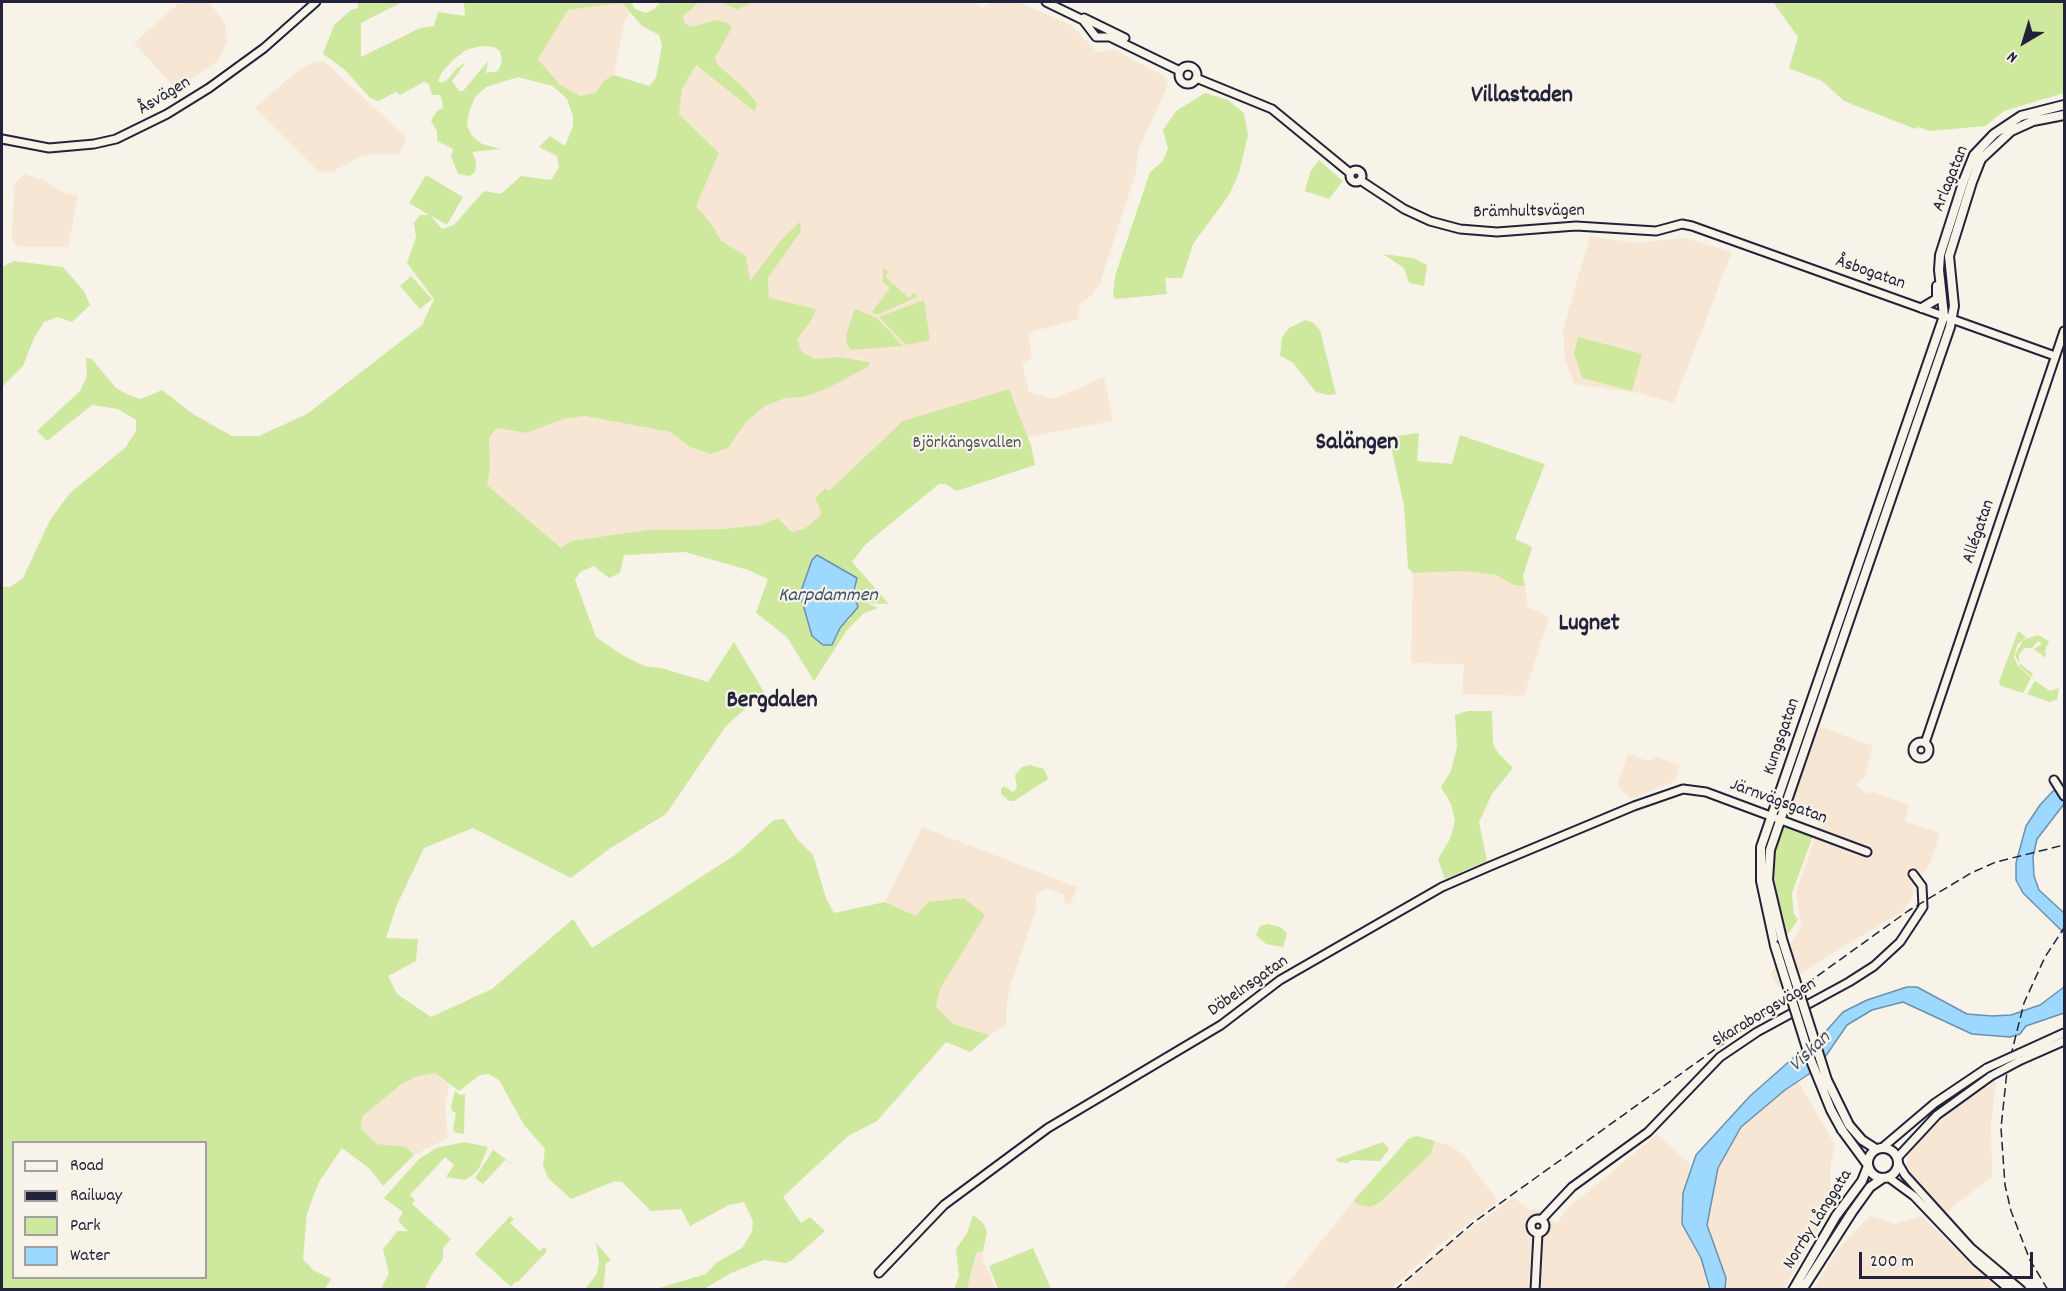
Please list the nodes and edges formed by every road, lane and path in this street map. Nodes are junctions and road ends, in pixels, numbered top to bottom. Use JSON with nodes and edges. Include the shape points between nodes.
{"nodes":[{"id":1,"x":316,"y":2,"type":"edge"},
{"id":2,"x":1046,"y":2,"type":"edge"},
{"id":3,"x":1074,"y":15,"type":"junction"},
{"id":4,"x":1138,"y":49,"type":"junction"},
{"id":5,"x":1180,"y":71,"type":"junction"},
{"id":6,"x":1196,"y":78,"type":"junction"},
{"id":7,"x":2064,"y":105,"type":"edge"},
{"id":8,"x":2064,"y":117,"type":"edge"},
{"id":9,"x":2,"y":139,"type":"edge"},
{"id":10,"x":1674,"y":226,"type":"joint"},
{"id":11,"x":1940,"y":273,"type":"junction"},
{"id":12,"x":1922,"y":308,"type":"junction"},
{"id":13,"x":1948,"y":318,"type":"junction"},
{"id":14,"x":2064,"y":331,"type":"edge"},
{"id":15,"x":2055,"y":356,"type":"junction"},
{"id":16,"x":1924,"y":743,"type":"dead end"},
{"id":17,"x":2057,"y":785,"type":"dead end"},
{"id":18,"x":1676,"y":792,"type":"joint"},
{"id":19,"x":2064,"y":796,"type":"edge"},
{"id":20,"x":1777,"y":817,"type":"junction"},
{"id":21,"x":1867,"y":852,"type":"dead end"},
{"id":22,"x":1913,"y":874,"type":"dead end"},
{"id":23,"x":2064,"y":1033,"type":"edge"},
{"id":24,"x":2064,"y":1041,"type":"edge"},
{"id":25,"x":2020,"y":1056,"type":"junction"},
{"id":26,"x":1846,"y":1128,"type":"junction"},
{"id":27,"x":1879,"y":1148,"type":"junction"},
{"id":28,"x":1897,"y":1160,"type":"junction"},
{"id":29,"x":1868,"y":1165,"type":"junction"},
{"id":30,"x":1885,"y":1177,"type":"junction"},
{"id":31,"x":879,"y":1273,"type":"dead end"},
{"id":32,"x":1535,"y":1290,"type":"edge"},
{"id":33,"x":1793,"y":1290,"type":"edge"},
{"id":34,"x":1802,"y":1290,"type":"edge"},
{"id":35,"x":2010,"y":1290,"type":"edge"},
{"id":36,"x":2021,"y":1290,"type":"edge"}],
"edges":[{"from":1,"to":9,"type":"street","name":"Åsvägen","via":[[238,68],[129,134],[107,142],[60,147]]},
{"from":2,"to":3,"type":"street","name":"Brämhultsvägen"},
{"from":3,"to":4,"type":"street","name":"Brämhultsvägen","via":[[1134,43]]},
{"from":3,"to":4,"type":"street","name":"Brämhultsvägen","via":[[1089,25],[1096,37],[1110,37]]},
{"from":4,"to":5,"type":"street","name":"Brämhultsvägen"},
{"from":5,"to":6,"type":"street","name":"Brämhultsvägen","via":[[1191,67],[1196,70]]},
{"from":5,"to":6,"type":"street","name":"Brämhultsvägen","via":[[1184,84]]},
{"from":6,"to":10,"type":"street","name":"Brämhultsvägen","via":[[1272,109],[1350,173],[1352,181],[1360,180],[1430,221],[1460,229],[1505,231],[1576,226],[1656,231]]},
{"from":7,"to":11,"type":"main road","name":"Arlagatan","via":[[2017,118],[1974,155],[1944,242]]},
{"from":8,"to":13,"type":"main road","name":"Arlagatan","via":[[2043,119],[2011,131],[1981,159],[1949,256],[1954,306]]},
{"from":10,"to":12,"type":"street","name":"Åsbogatan","via":[[1692,226]]},
{"from":11,"to":12,"type":"main road","via":[[1937,299]]},
{"from":11,"to":13,"type":"main road","name":"Arlagatan"},
{"from":12,"to":13,"type":"street","name":"Åsbogatan"},
{"from":13,"to":15,"type":"street","name":"Åsbogatan"},
{"from":13,"to":20,"type":"main road","name":"Kungsgatan"},
{"from":14,"to":15,"type":"street","name":"Allégatan"},
{"from":15,"to":16,"type":"street","name":"Allégatan"},
{"from":17,"to":19,"type":"street"},
{"from":18,"to":20,"type":"street","name":"Järnvägsgatan","via":[[1706,792]]},
{"from":18,"to":31,"type":"street","name":"Döbelnsgatan","via":[[1442,887],[1280,980],[1221,1025],[1048,1128],[968,1185],[925,1223]]},
{"from":20,"to":21,"type":"street","name":"Järnvägsgatan"},
{"from":20,"to":26,"type":"main road","name":"Kungsgatan","bridge":true,"via":[[1768,864],[1771,900],[1827,1080]]},
{"from":20,"to":26,"type":"main road","name":"Kungsgatan","bridge":true,"via":[[1761,847],[1760,866],[1775,946],[1810,1058],[1831,1110]]},
{"from":22,"to":32,"type":"street","name":"Skaraborgsvägen","via":[[1922,886],[1923,907],[1900,942],[1849,982],[1757,1032],[1720,1057],[1648,1132],[1572,1187],[1541,1220],[1545,1228],[1538,1233]]},
{"from":23,"to":25,"type":"street"},
{"from":24,"to":25,"type":"street"},
{"from":25,"to":27,"type":"street","bridge":true,"via":[[1987,1068]]},
{"from":25,"to":28,"type":"street","bridge":true,"via":[[1937,1115]]},
{"from":26,"to":27,"type":"main road","name":"Kungsgatan"},
{"from":26,"to":29,"type":"main road","name":"Kungsgatan"},
{"from":27,"to":28,"type":"main road","via":[[1890,1150]]},
{"from":27,"to":29,"type":"main road","via":[[1870,1154]]},
{"from":28,"to":30,"type":"main road","via":[[1895,1171]]},
{"from":28,"to":36,"type":"street","via":[[1905,1175],[1971,1248]]},
{"from":29,"to":30,"type":"main road","via":[[1873,1174]]},
{"from":29,"to":33,"type":"main road","name":"Norrby Långgata","via":[[1862,1181]]},
{"from":30,"to":34,"type":"main road","name":"Norrby Långgata","via":[[1870,1187]]},
{"from":30,"to":35,"type":"street","via":[[1914,1196],[1976,1261]]}]}
